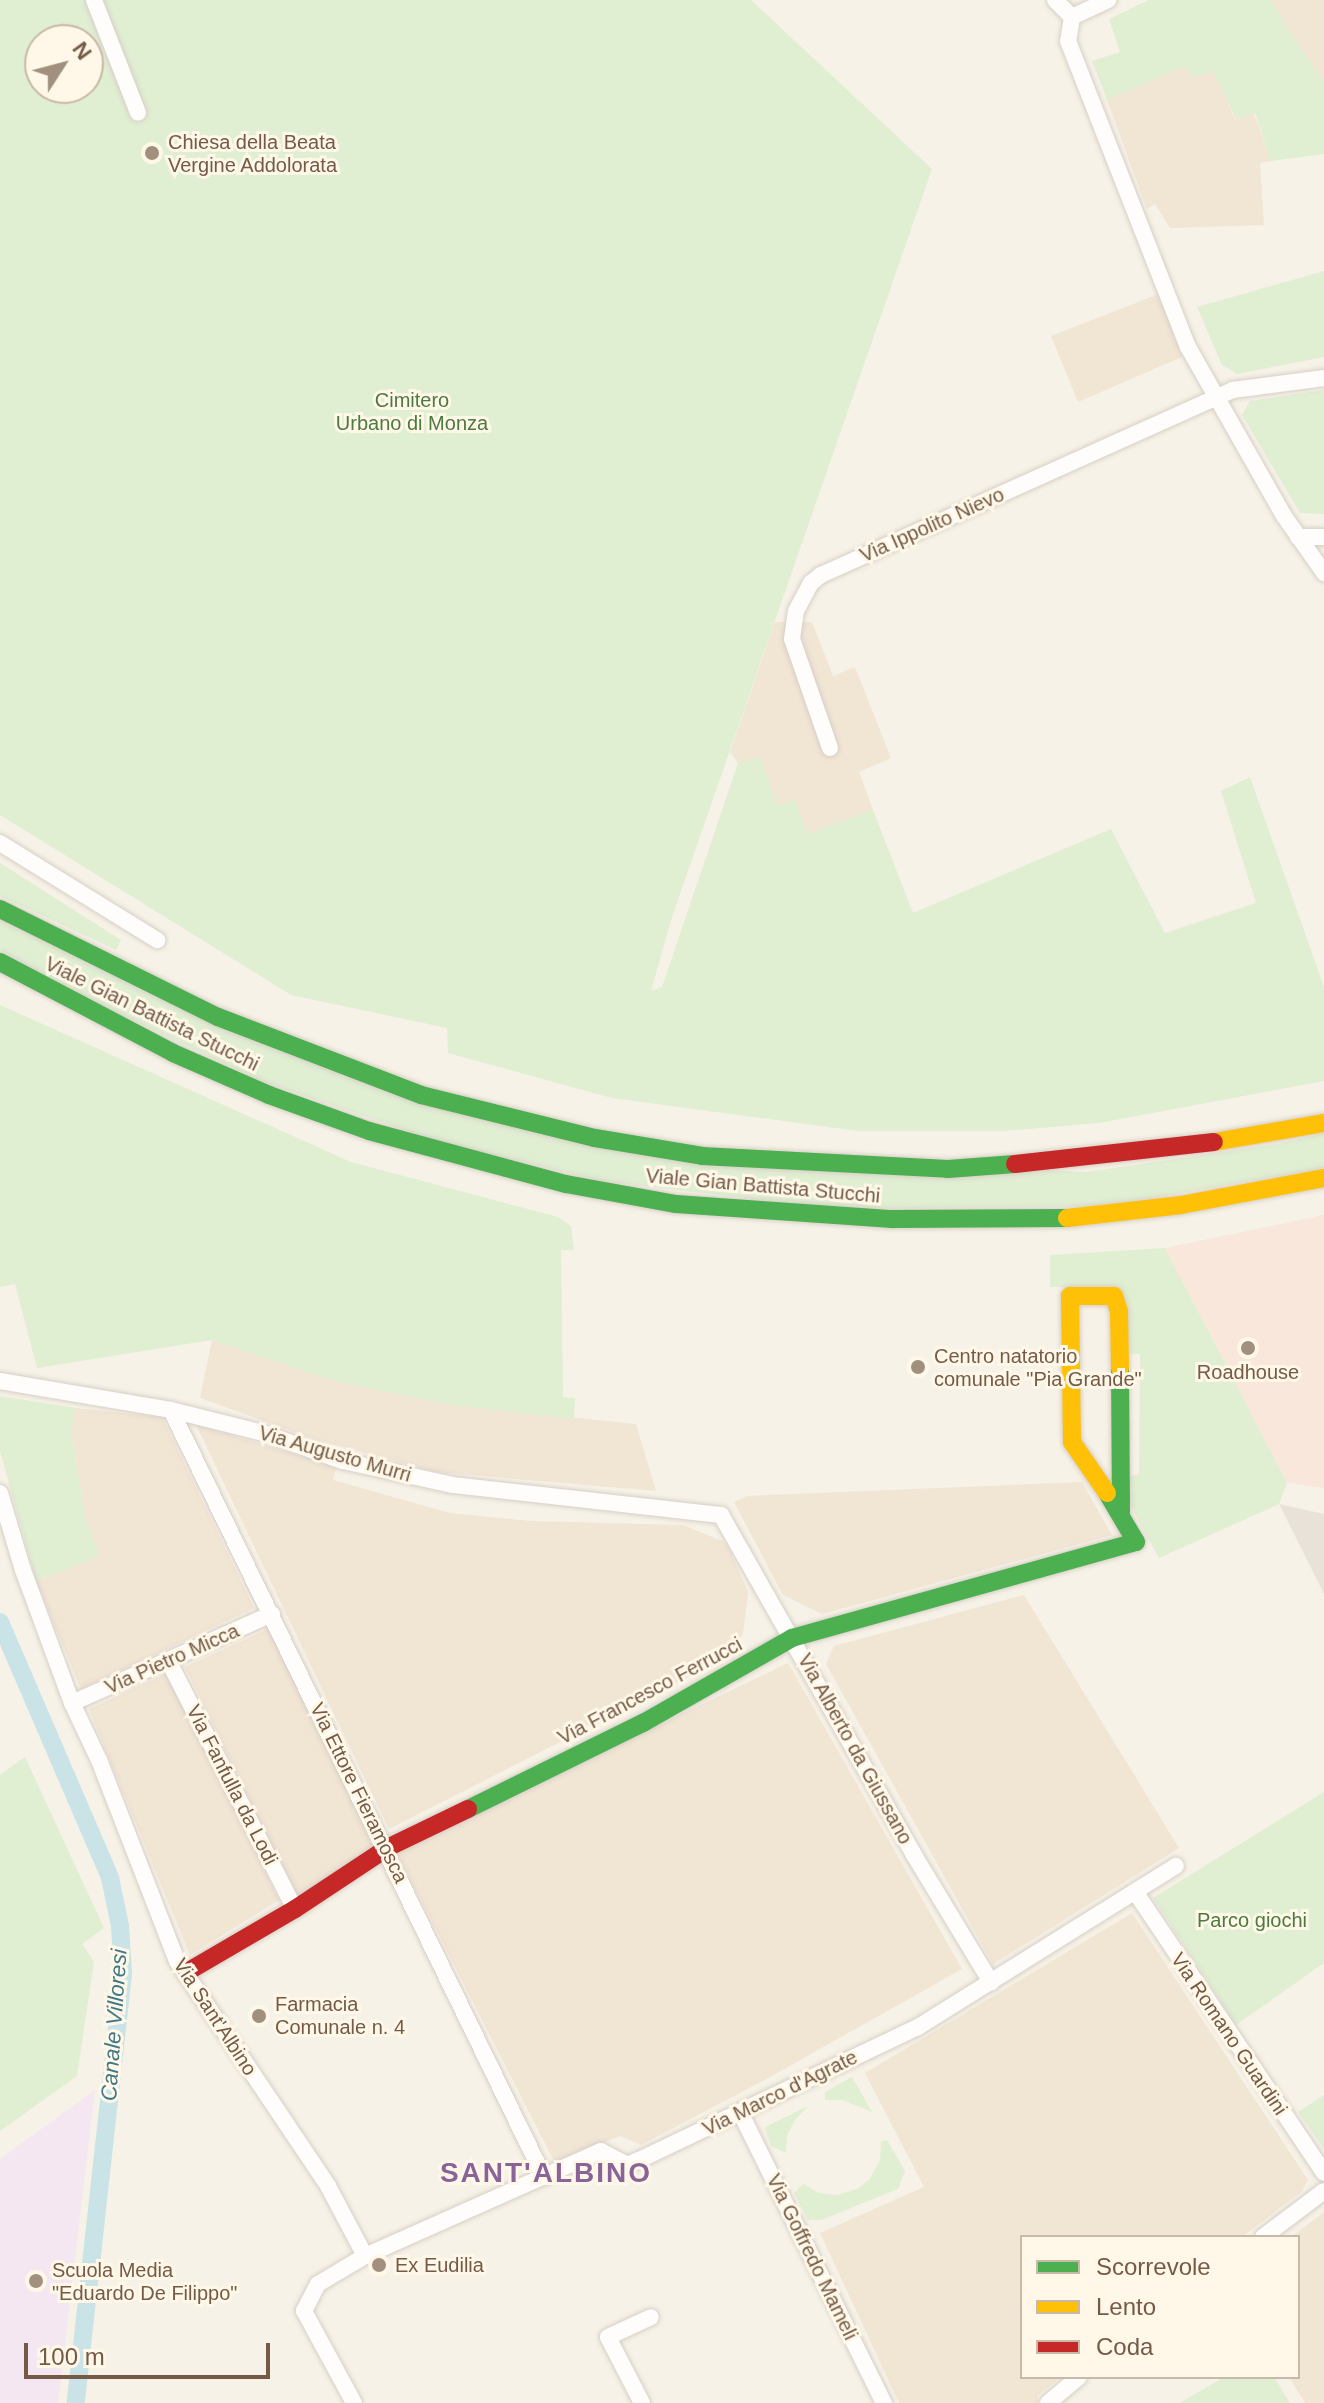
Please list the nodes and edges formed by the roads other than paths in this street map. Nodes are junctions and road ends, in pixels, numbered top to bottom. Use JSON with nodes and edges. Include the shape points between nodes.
{"nodes":[{"id":1,"x":94,"y":0,"type":"edge"},
{"id":2,"x":1055,"y":0,"type":"edge"},
{"id":3,"x":1108,"y":0,"type":"edge"},
{"id":4,"x":1072,"y":17,"type":"junction"},
{"id":5,"x":138,"y":113,"type":"dead end"},
{"id":6,"x":1324,"y":378,"type":"edge"},
{"id":7,"x":1216,"y":399,"type":"junction"},
{"id":8,"x":1298,"y":537,"type":"junction"},
{"id":9,"x":1324,"y":537,"type":"edge"},
{"id":10,"x":1324,"y":573,"type":"edge"},
{"id":11,"x":830,"y":748,"type":"dead end"},
{"id":12,"x":0,"y":843,"type":"edge"},
{"id":13,"x":0,"y":909,"type":"edge"},
{"id":14,"x":157,"y":940,"type":"dead end"},
{"id":15,"x":0,"y":962,"type":"edge"},
{"id":16,"x":1324,"y":1123,"type":"edge"},
{"id":17,"x":1324,"y":1178,"type":"edge"},
{"id":18,"x":0,"y":1381,"type":"edge"},
{"id":19,"x":171,"y":1410,"type":"junction"},
{"id":20,"x":0,"y":1493,"type":"edge"},
{"id":21,"x":1121,"y":1512,"type":"junction"},
{"id":22,"x":721,"y":1515,"type":"joint"},
{"id":23,"x":272,"y":1614,"type":"junction"},
{"id":24,"x":792,"y":1638,"type":"junction"},
{"id":25,"x":169,"y":1662,"type":"junction"},
{"id":26,"x":72,"y":1703,"type":"junction"},
{"id":27,"x":387,"y":1848,"type":"junction"},
{"id":28,"x":1176,"y":1866,"type":"dead end"},
{"id":29,"x":1136,"y":1893,"type":"junction"},
{"id":30,"x":295,"y":1909,"type":"junction"},
{"id":31,"x":187,"y":1972,"type":"junction"},
{"id":32,"x":991,"y":1982,"type":"junction"},
{"id":33,"x":740,"y":2112,"type":"junction"},
{"id":34,"x":1324,"y":2173,"type":"edge"},
{"id":35,"x":544,"y":2177,"type":"junction"},
{"id":36,"x":1324,"y":2191,"type":"edge"},
{"id":37,"x":1266,"y":2235,"type":"edge"},
{"id":38,"x":365,"y":2256,"type":"junction"},
{"id":39,"x":651,"y":2317,"type":"dead end"},
{"id":40,"x":1077,"y":2379,"type":"edge"},
{"id":41,"x":354,"y":2403,"type":"edge"},
{"id":42,"x":642,"y":2403,"type":"edge"},
{"id":43,"x":884,"y":2403,"type":"edge"},
{"id":44,"x":1048,"y":2403,"type":"edge"}],
"edges":[{"from":1,"to":5,"type":"street"},
{"from":2,"to":4,"type":"street"},
{"from":3,"to":4,"type":"street"},
{"from":4,"to":7,"type":"street","via":[[1068,41],[1188,347]]},
{"from":6,"to":7,"type":"street","name":"Via Ippolito Nievo","via":[[1249,386]]},
{"from":7,"to":8,"type":"street"},
{"from":7,"to":11,"type":"street","name":"Via Ippolito Nievo","via":[[811,583],[796,611],[792,639]]},
{"from":8,"to":9,"type":"street"},
{"from":8,"to":10,"type":"street"},
{"from":12,"to":14,"type":"street"},
{"from":13,"to":16,"type":"main road","name":"Viale Gian Battista Stucchi","via":[[218,1017],[421,1095],[595,1138],[702,1156],[948,1169],[1105,1156]]},
{"from":15,"to":17,"type":"main road","name":"Viale Gian Battista Stucchi","via":[[173,1053],[369,1131],[566,1184],[676,1204],[892,1219],[1064,1218],[1181,1205]]},
{"from":18,"to":19,"type":"street","name":"Via Augusto Murri"},
{"from":19,"to":22,"type":"street","name":"Via Augusto Murri","via":[[400,1475]]},
{"from":19,"to":23,"type":"street","name":"Via Ettore Fieramosca"},
{"from":20,"to":26,"type":"street","name":"Via Sant'Albino"},
{"from":21,"to":21,"type":"main road","name":"Via Francesco Ferrucci","via":[[1119,1311],[1114,1296],[1070,1296],[1072,1442]]},
{"from":21,"to":24,"type":"main road","name":"Via Francesco Ferrucci","via":[[1136,1542]]},
{"from":22,"to":24,"type":"street","name":"Via Alberto da Giussano"},
{"from":23,"to":25,"type":"street","name":"Via Pietro Micca"},
{"from":23,"to":27,"type":"street","name":"Via Ettore Fieramosca"},
{"from":24,"to":27,"type":"main road","name":"Via Francesco Ferrucci","via":[[643,1723]]},
{"from":24,"to":32,"type":"street","name":"Via Alberto da Giussano"},
{"from":25,"to":26,"type":"street","name":"Via Pietro Micca"},
{"from":25,"to":30,"type":"street","name":"Via Fanfulla da Lodi"},
{"from":26,"to":31,"type":"street","name":"Via Sant'Albino","via":[[177,1961]]},
{"from":27,"to":30,"type":"main road","name":"Via Francesco Ferrucci"},
{"from":27,"to":35,"type":"street","name":"Via Ettore Fieramosca"},
{"from":28,"to":29,"type":"street","name":"Via Marco d'Agrate"},
{"from":29,"to":32,"type":"street","name":"Via Marco d'Agrate"},
{"from":29,"to":34,"type":"street","name":"Via Romano Guardini"},
{"from":30,"to":31,"type":"main road","name":"Via Francesco Ferrucci"},
{"from":31,"to":38,"type":"street","name":"Via Sant'Albino","via":[[328,2186]]},
{"from":32,"to":33,"type":"street","name":"Via Marco d'Agrate","via":[[918,2027]]},
{"from":33,"to":35,"type":"street","name":"Via Marco d'Agrate","via":[[627,2165],[601,2151]]},
{"from":33,"to":43,"type":"street","name":"Via Goffredo Mameli"},
{"from":35,"to":38,"type":"street","name":"Via Marco d'Agrate"},
{"from":36,"to":37,"type":"street"},
{"from":38,"to":41,"type":"street","via":[[318,2284],[304,2311]]},
{"from":39,"to":42,"type":"street","via":[[608,2337]]},
{"from":40,"to":44,"type":"street"}]}
